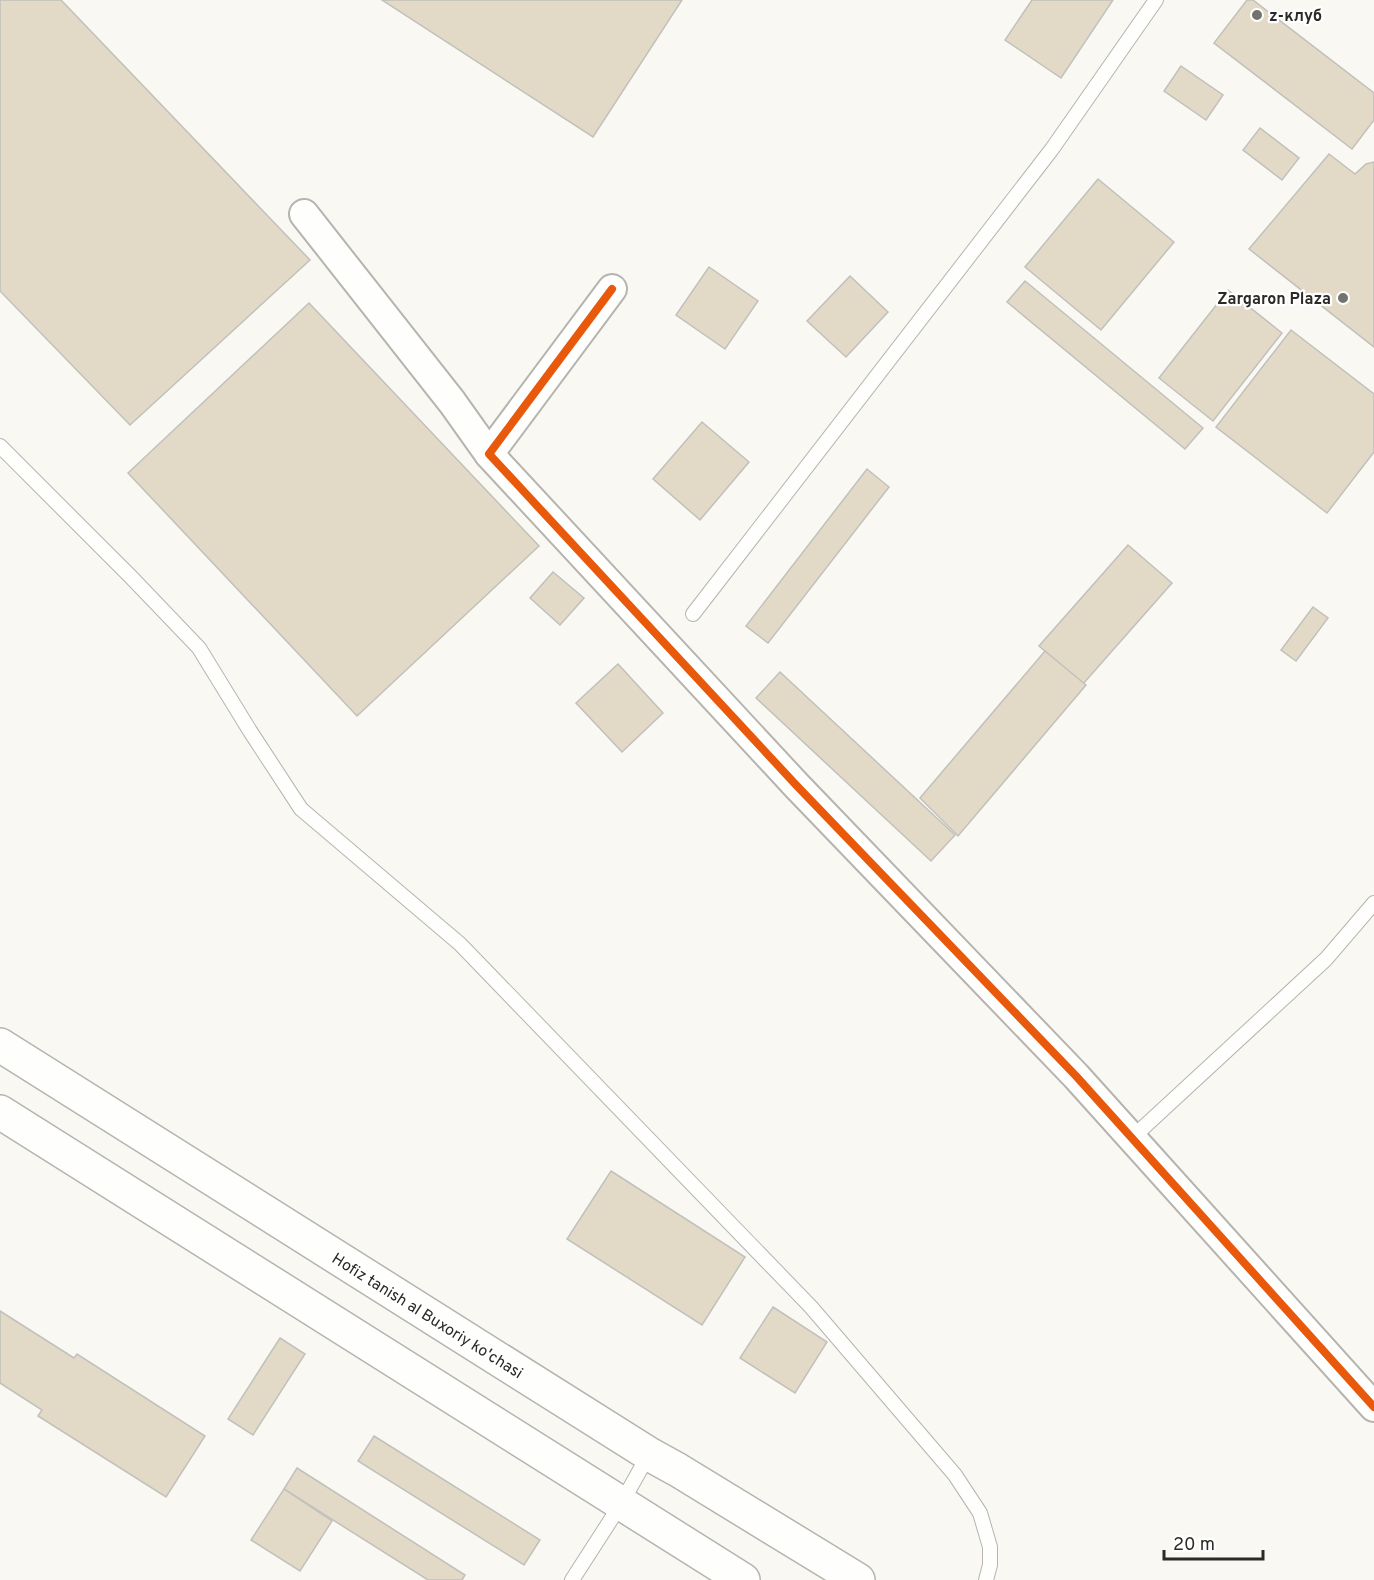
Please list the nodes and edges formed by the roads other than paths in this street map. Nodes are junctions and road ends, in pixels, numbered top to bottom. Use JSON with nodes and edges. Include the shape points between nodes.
{"nodes":[{"id":1,"x":1156,"y":0,"type":"edge"},
{"id":2,"x":304,"y":214,"type":"dead end"},
{"id":3,"x":612,"y":289,"type":"dead end"},
{"id":4,"x":0,"y":446,"type":"edge"},
{"id":5,"x":489,"y":454,"type":"junction"},
{"id":6,"x":693,"y":615,"type":"dead end"},
{"id":7,"x":1374,"y":903,"type":"edge"},
{"id":8,"x":0,"y":1046,"type":"edge"},
{"id":9,"x":0,"y":1112,"type":"edge"},
{"id":10,"x":1132,"y":1138,"type":"junction"},
{"id":11,"x":1374,"y":1407,"type":"edge"},
{"id":12,"x":649,"y":1454,"type":"junction"},
{"id":13,"x":621,"y":1504,"type":"junction"},
{"id":14,"x":572,"y":1580,"type":"edge"},
{"id":15,"x":743,"y":1580,"type":"edge"},
{"id":16,"x":858,"y":1580,"type":"edge"},
{"id":17,"x":986,"y":1580,"type":"edge"}],
"edges":[{"from":1,"to":6,"type":"lane","via":[[1052,149]]},
{"from":2,"to":5,"type":"street"},
{"from":3,"to":5,"type":"street"},
{"from":4,"to":17,"type":"lane","via":[[199,648],[302,808],[460,944],[811,1307],[955,1475],[980,1513],[990,1547]]},
{"from":5,"to":10,"type":"street"},
{"from":7,"to":10,"type":"lane","via":[[1326,959]]},
{"from":8,"to":12,"type":"main road","name":"Hofiz tanish al Buxoriy ko'chasi"},
{"from":9,"to":13,"type":"main road"},
{"from":10,"to":11,"type":"street"},
{"from":12,"to":13,"type":"lane"},
{"from":12,"to":16,"type":"main road","name":"Hofiz tanish al Buxoriy ko'chasi"},
{"from":13,"to":14,"type":"lane"},
{"from":13,"to":15,"type":"main road"}]}
